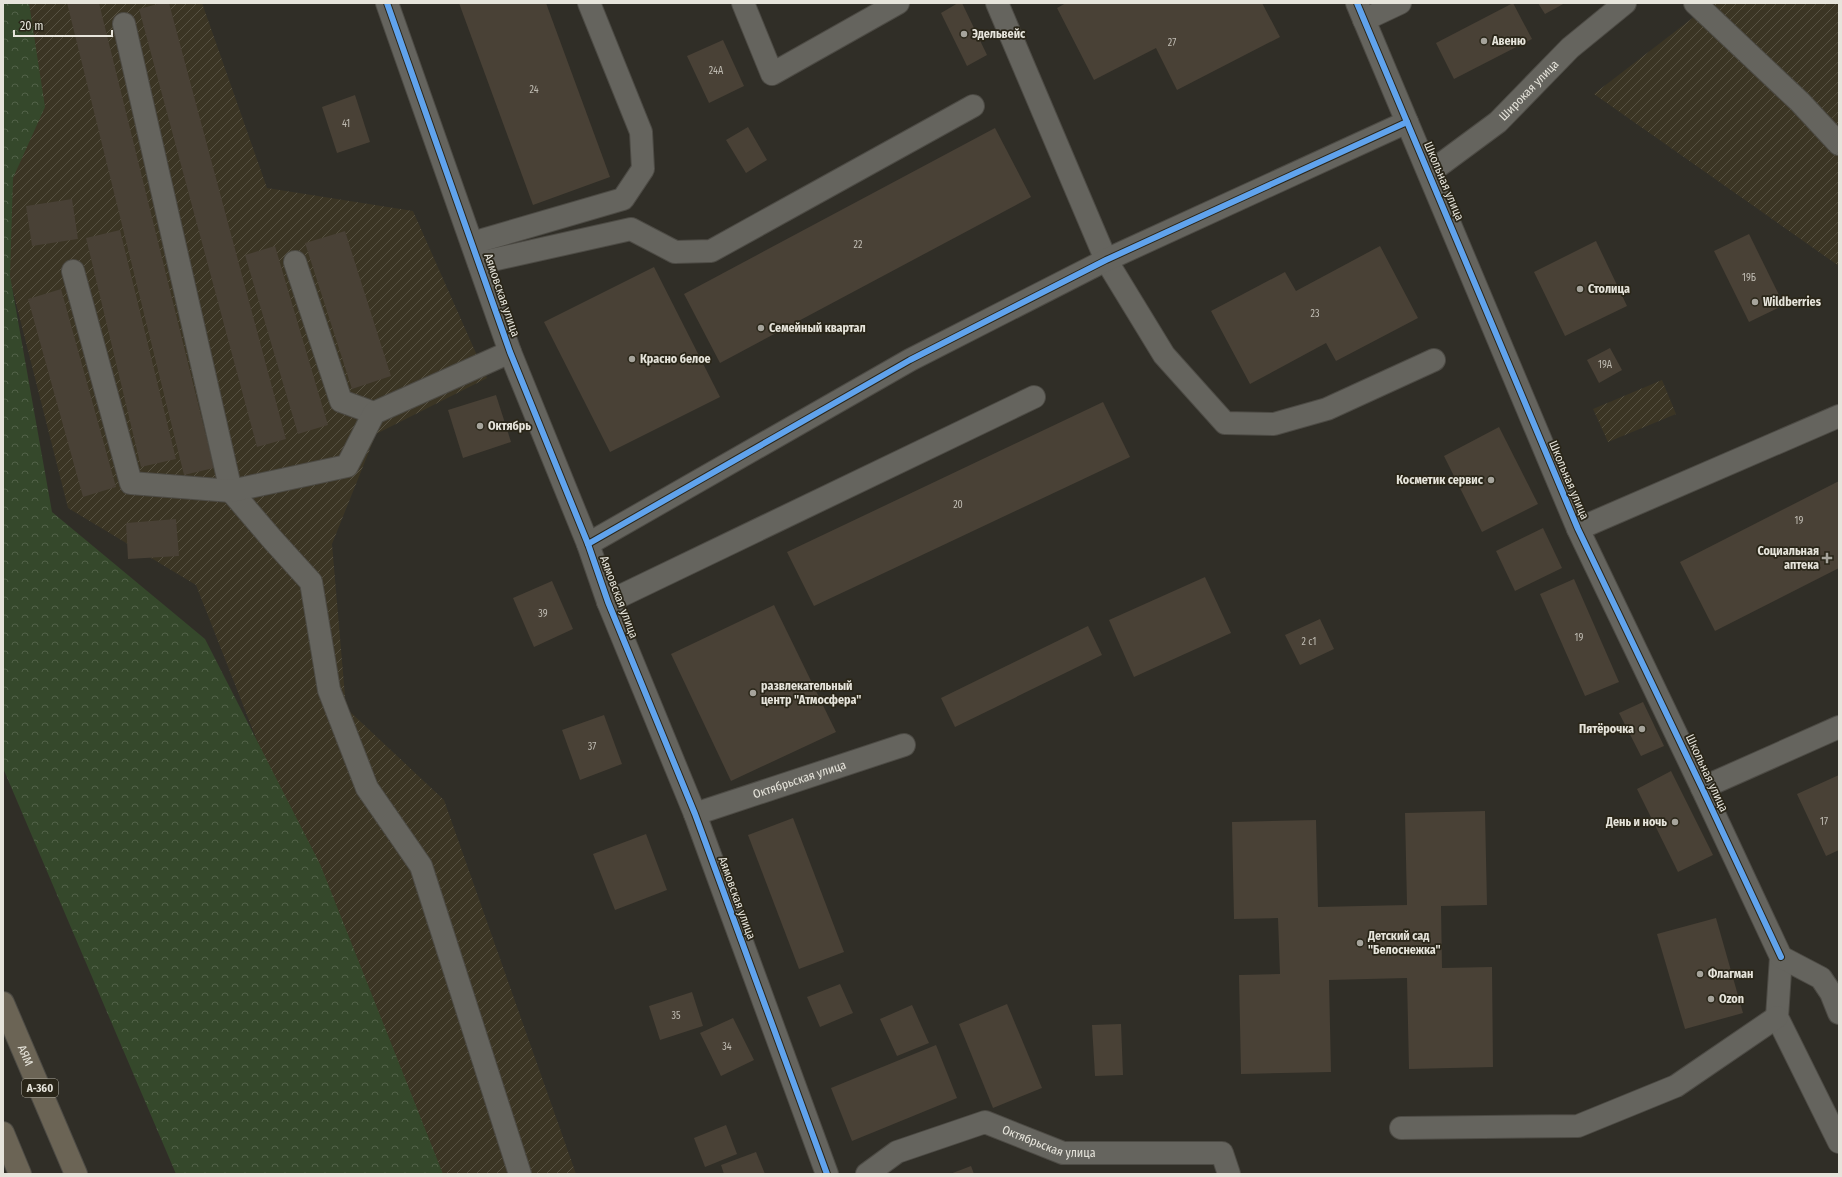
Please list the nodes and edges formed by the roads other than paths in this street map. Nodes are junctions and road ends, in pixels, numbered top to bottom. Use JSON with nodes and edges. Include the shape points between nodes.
{"nodes":[{"id":1,"x":387,"y":3,"type":"edge"},
{"id":2,"x":589,"y":3,"type":"edge"},
{"id":3,"x":743,"y":3,"type":"edge"},
{"id":4,"x":898,"y":3,"type":"edge"},
{"id":5,"x":997,"y":3,"type":"edge"},
{"id":6,"x":1400,"y":3,"type":"edge"},
{"id":7,"x":1625,"y":3,"type":"edge"},
{"id":8,"x":1694,"y":3,"type":"edge"},
{"id":9,"x":1360,"y":11,"type":"edge"},
{"id":10,"x":124,"y":24,"type":"dead end"},
{"id":11,"x":973,"y":106,"type":"dead end"},
{"id":12,"x":1407,"y":122,"type":"junction"},
{"id":13,"x":1839,"y":144,"type":"edge"},
{"id":14,"x":1428,"y":173,"type":"junction"},
{"id":15,"x":476,"y":253,"type":"junction"},
{"id":16,"x":1106,"y":260,"type":"junction"},
{"id":17,"x":295,"y":262,"type":"dead end"},
{"id":18,"x":73,"y":271,"type":"dead end"},
{"id":19,"x":510,"y":352,"type":"junction"},
{"id":20,"x":1434,"y":360,"type":"dead end"},
{"id":21,"x":1034,"y":397,"type":"dead end"},
{"id":22,"x":374,"y":413,"type":"junction"},
{"id":23,"x":1839,"y":416,"type":"edge"},
{"id":24,"x":231,"y":491,"type":"junction"},
{"id":25,"x":1578,"y":529,"type":"junction"},
{"id":26,"x":588,"y":544,"type":"junction"},
{"id":27,"x":608,"y":602,"type":"junction"},
{"id":28,"x":1839,"y":727,"type":"edge"},
{"id":29,"x":904,"y":745,"type":"dead end"},
{"id":30,"x":1702,"y":788,"type":"junction"},
{"id":31,"x":695,"y":814,"type":"junction"},
{"id":32,"x":1780,"y":957,"type":"junction"},
{"id":33,"x":1835,"y":991,"type":"edge"},
{"id":34,"x":3,"y":1003,"type":"edge"},
{"id":35,"x":1839,"y":1013,"type":"edge"},
{"id":36,"x":1777,"y":1017,"type":"junction"},
{"id":37,"x":1401,"y":1128,"type":"dead end"},
{"id":38,"x":3,"y":1133,"type":"edge"},
{"id":39,"x":1839,"y":1142,"type":"edge"},
{"id":40,"x":20,"y":1174,"type":"edge"},
{"id":41,"x":76,"y":1174,"type":"edge"},
{"id":42,"x":520,"y":1174,"type":"edge"},
{"id":43,"x":827,"y":1174,"type":"edge"},
{"id":44,"x":867,"y":1174,"type":"edge"},
{"id":45,"x":1229,"y":1174,"type":"edge"}],
"edges":[{"from":1,"to":15,"type":"street","name":"Аямовская улица"},
{"from":2,"to":15,"type":"street","via":[[640,132],[643,169],[623,199]]},
{"from":3,"to":4,"type":"street","via":[[772,74]]},
{"from":5,"to":16,"type":"street"},
{"from":6,"to":9,"type":"street"},
{"from":7,"to":14,"type":"street","name":"Широкая улица","via":[[1570,48],[1498,122]]},
{"from":8,"to":13,"type":"street","via":[[1800,102]]},
{"from":9,"to":12,"type":"street","name":"Школьная улица"},
{"from":10,"to":24,"type":"street"},
{"from":11,"to":15,"type":"street","via":[[711,251],[675,252],[631,229]]},
{"from":12,"to":14,"type":"street","name":"Школьная улица"},
{"from":12,"to":16,"type":"street"},
{"from":14,"to":25,"type":"street","name":"Школьная улица"},
{"from":15,"to":19,"type":"street","name":"Аямовская улица"},
{"from":16,"to":20,"type":"street","via":[[1164,355],[1225,423],[1274,424],[1327,409]]},
{"from":16,"to":26,"type":"street","via":[[910,360]]},
{"from":17,"to":22,"type":"street","via":[[341,401]]},
{"from":18,"to":24,"type":"street","via":[[131,483]]},
{"from":19,"to":22,"type":"street"},
{"from":19,"to":26,"type":"street","name":"Аямовская улица"},
{"from":21,"to":27,"type":"street"},
{"from":22,"to":24,"type":"street","via":[[347,466]]},
{"from":23,"to":25,"type":"street"},
{"from":24,"to":42,"type":"street","via":[[311,582],[329,690],[367,788],[421,866]]},
{"from":25,"to":30,"type":"street","name":"Школьная улица"},
{"from":26,"to":27,"type":"street","name":"Аямовская улица"},
{"from":27,"to":31,"type":"street","name":"Аямовская улица"},
{"from":28,"to":30,"type":"street"},
{"from":29,"to":31,"type":"street","name":"Октябрьская улица"},
{"from":30,"to":32,"type":"street","name":"Школьная улица"},
{"from":31,"to":43,"type":"street","name":"Аямовская улица"},
{"from":32,"to":33,"type":"street","via":[[1821,978]]},
{"from":32,"to":36,"type":"street"},
{"from":33,"to":35,"type":"street"},
{"from":34,"to":41,"type":"highway","name":"АЯМ","number":"А-360"},
{"from":36,"to":37,"type":"street","via":[[1676,1086],[1578,1126]]},
{"from":36,"to":39,"type":"street"},
{"from":38,"to":40,"type":"highway"},
{"from":44,"to":45,"type":"street","name":"Октябрьская улица","via":[[897,1152],[985,1122],[1063,1153],[1222,1153]]}]}
